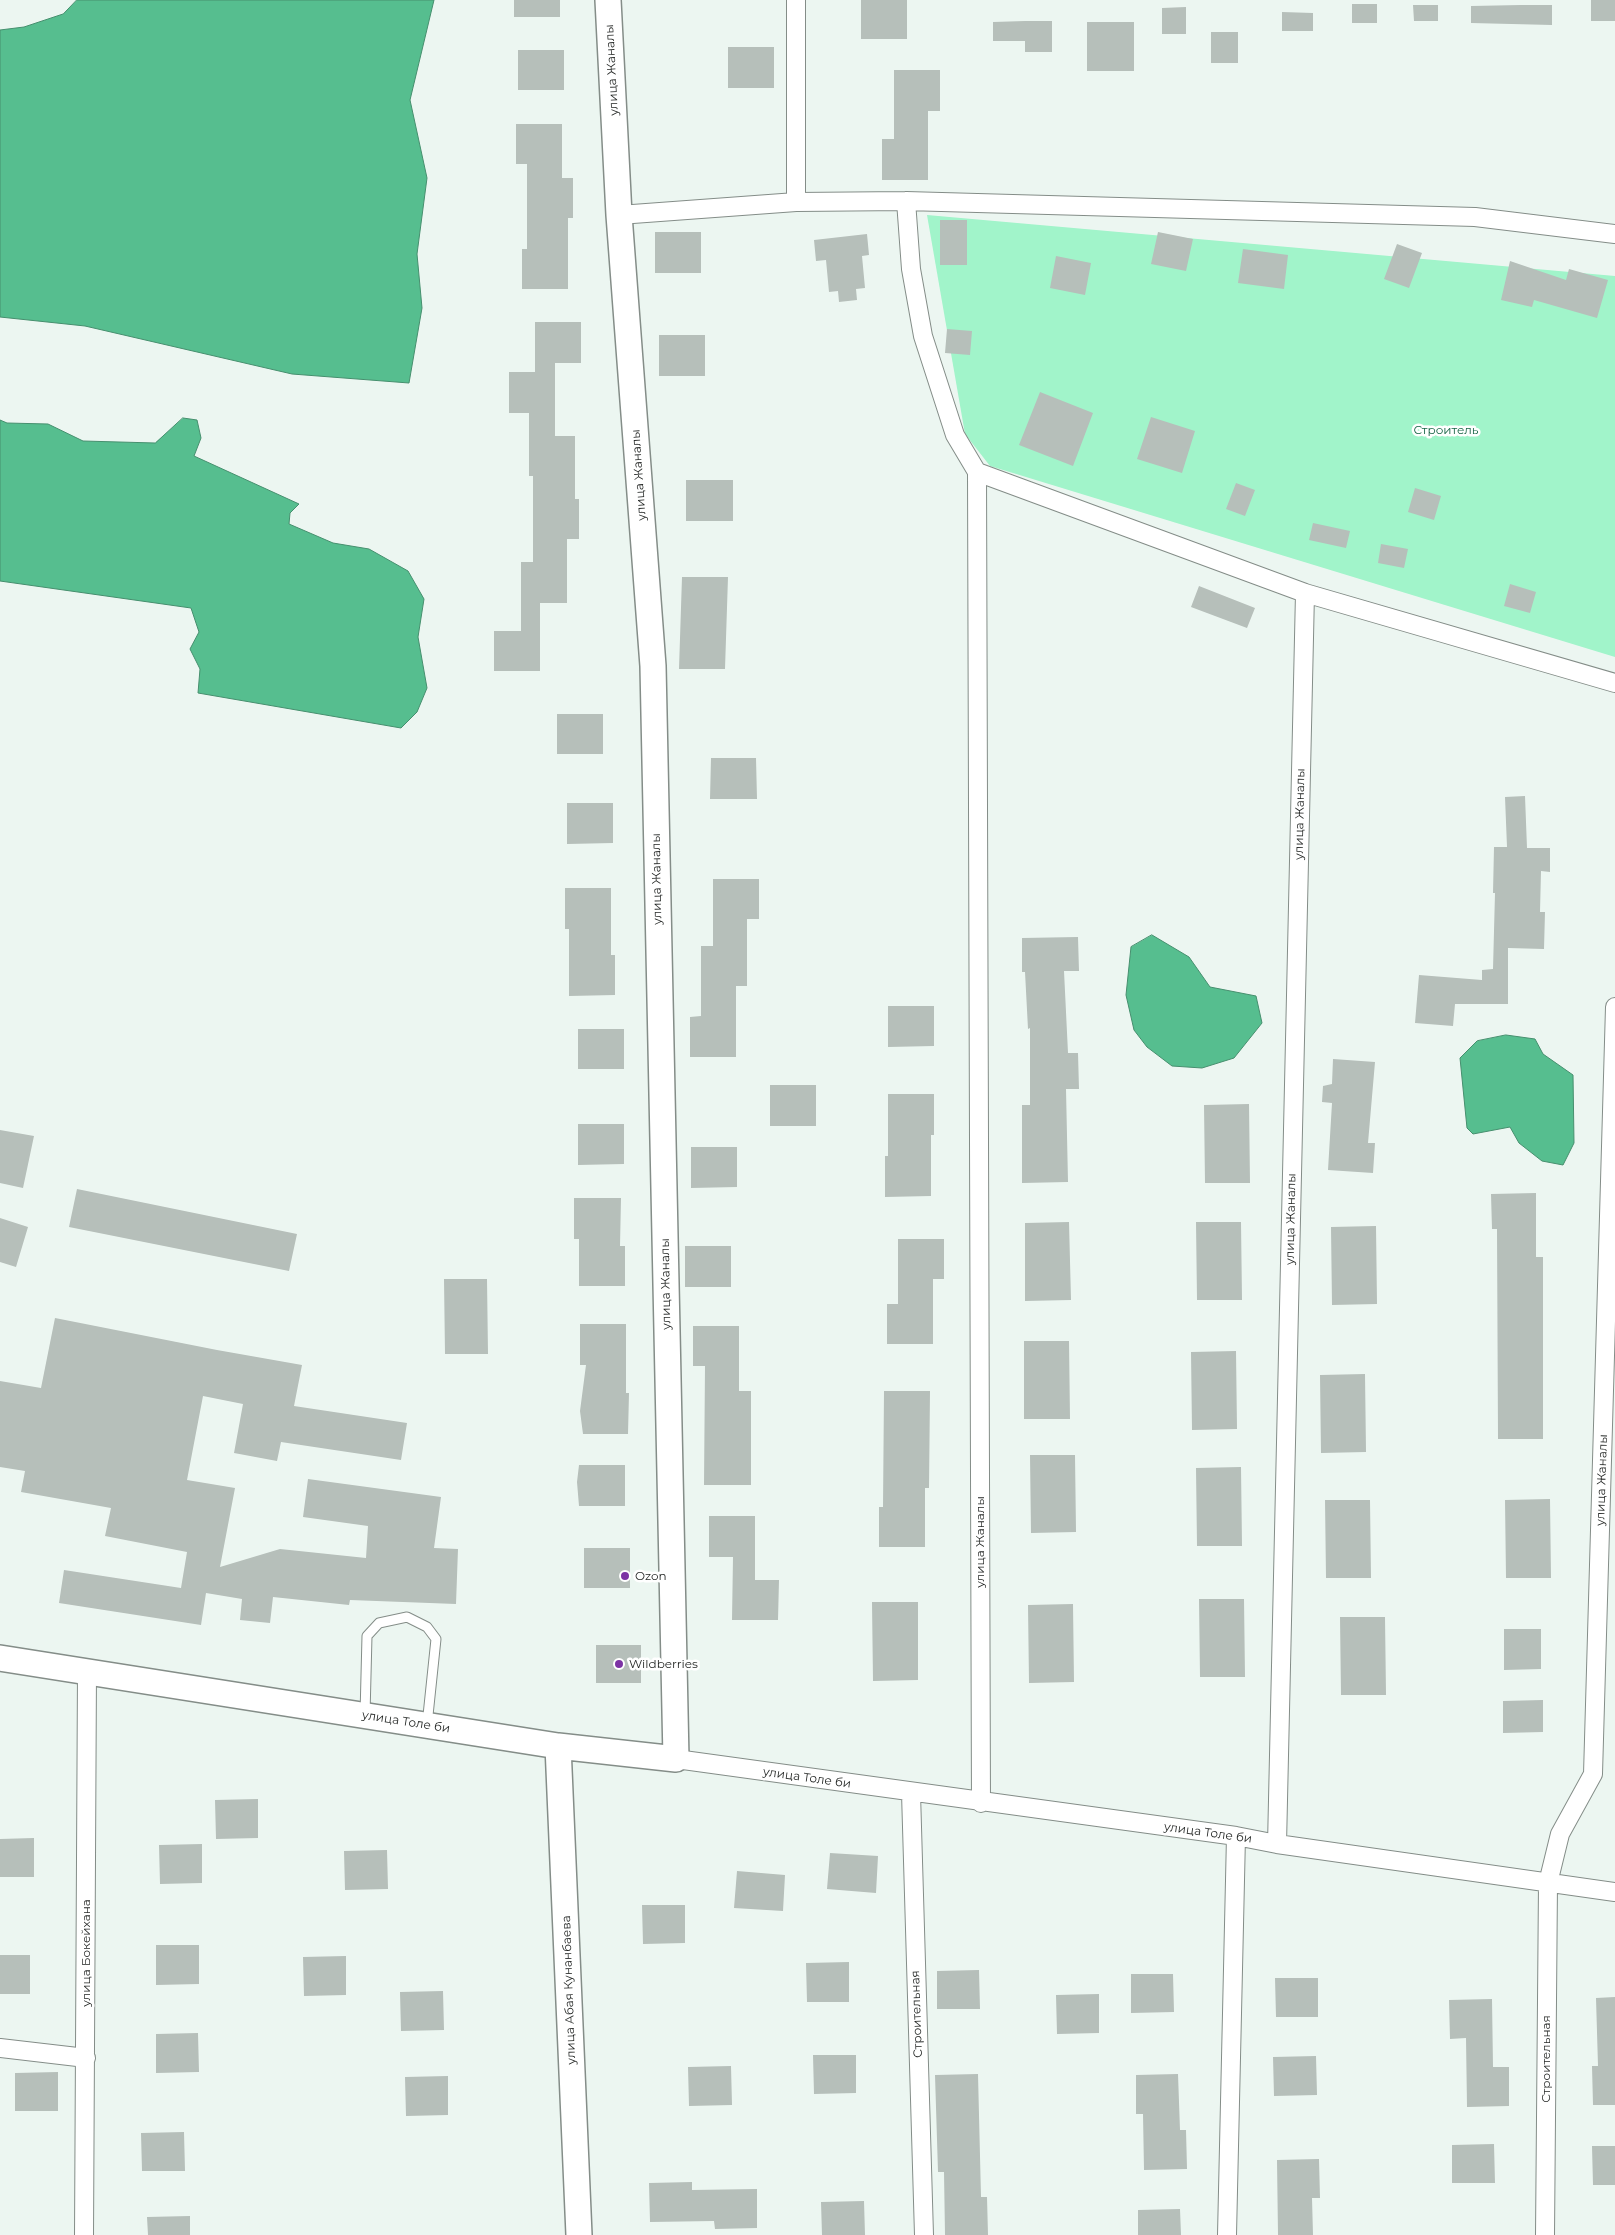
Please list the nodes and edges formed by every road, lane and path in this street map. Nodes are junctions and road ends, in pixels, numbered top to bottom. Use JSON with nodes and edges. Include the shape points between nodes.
{"nodes":[{"id":1,"x":608,"y":0,"type":"edge"},
{"id":2,"x":796,"y":0,"type":"edge"},
{"id":3,"x":906,"y":201,"type":"junction"},
{"id":4,"x":796,"y":202,"type":"junction"},
{"id":5,"x":619,"y":215,"type":"junction"},
{"id":6,"x":1615,"y":234,"type":"edge"},
{"id":7,"x":977,"y":472,"type":"junction"},
{"id":8,"x":1305,"y":593,"type":"junction"},
{"id":9,"x":1615,"y":684,"type":"edge"},
{"id":10,"x":1615,"y":1007,"type":"edge"},
{"id":11,"x":1612,"y":1239,"type":"edge"},
{"id":12,"x":0,"y":1658,"type":"edge"},
{"id":13,"x":87,"y":1671,"type":"junction"},
{"id":14,"x":365,"y":1715,"type":"junction"},
{"id":15,"x":427,"y":1725,"type":"junction"},
{"id":16,"x":558,"y":1746,"type":"junction"},
{"id":17,"x":676,"y":1759,"type":"junction"},
{"id":18,"x":911,"y":1792,"type":"junction"},
{"id":19,"x":981,"y":1802,"type":"junction"},
{"id":20,"x":1236,"y":1836,"type":"junction"},
{"id":21,"x":1277,"y":1844,"type":"junction"},
{"id":22,"x":1548,"y":1882,"type":"junction"},
{"id":23,"x":1615,"y":1892,"type":"edge"},
{"id":24,"x":0,"y":2048,"type":"edge"},
{"id":25,"x":86,"y":2058,"type":"junction"},
{"id":26,"x":84,"y":2235,"type":"edge"},
{"id":27,"x":579,"y":2235,"type":"edge"},
{"id":28,"x":924,"y":2235,"type":"edge"},
{"id":29,"x":1227,"y":2235,"type":"edge"},
{"id":30,"x":1545,"y":2235,"type":"edge"}],
"edges":[{"from":1,"to":5,"type":"street","name":"улица Жаналы"},
{"from":2,"to":4,"type":"street"},
{"from":3,"to":4,"type":"street"},
{"from":3,"to":6,"type":"street","via":[[1475,217]]},
{"from":3,"to":7,"type":"street","via":[[911,269],[923,336],[955,435]]},
{"from":4,"to":5,"type":"street"},
{"from":5,"to":17,"type":"street","name":"улица Жаналы","via":[[653,666]]},
{"from":7,"to":8,"type":"street"},
{"from":7,"to":19,"type":"street","name":"улица Жаналы"},
{"from":8,"to":9,"type":"street"},
{"from":8,"to":21,"type":"street","name":"улица Жаналы"},
{"from":10,"to":11,"type":"street","name":"улица Жаналы"},
{"from":11,"to":22,"type":"street","name":"улица Жаналы","via":[[1594,1774],[1560,1834]]},
{"from":12,"to":13,"type":"street","name":"улица Толе би"},
{"from":13,"to":14,"type":"street","name":"улица Толе би"},
{"from":13,"to":25,"type":"street","name":"улица Бокейхана"},
{"from":14,"to":15,"type":"street","name":"улица Толе би"},
{"from":14,"to":15,"type":"lane","via":[[367,1636],[379,1622],[407,1617],[427,1627],[436,1639]]},
{"from":15,"to":16,"type":"street","name":"улица Толе би"},
{"from":16,"to":17,"type":"street","name":"улица Толе би"},
{"from":16,"to":27,"type":"street","name":"улица Абая Кунанбаева"},
{"from":17,"to":18,"type":"street","name":"улица Толе би"},
{"from":18,"to":19,"type":"street","name":"улица Толе би"},
{"from":18,"to":28,"type":"street","name":"Строительная"},
{"from":19,"to":20,"type":"street","name":"улица Толе би"},
{"from":20,"to":21,"type":"street","name":"улица Толе би"},
{"from":20,"to":29,"type":"street"},
{"from":21,"to":22,"type":"street","name":"улица Толе би"},
{"from":22,"to":23,"type":"street","name":"улица Толе би"},
{"from":22,"to":30,"type":"street","name":"Строительная"},
{"from":24,"to":25,"type":"street"},
{"from":25,"to":26,"type":"street","name":"улица Бокейхана"}]}
